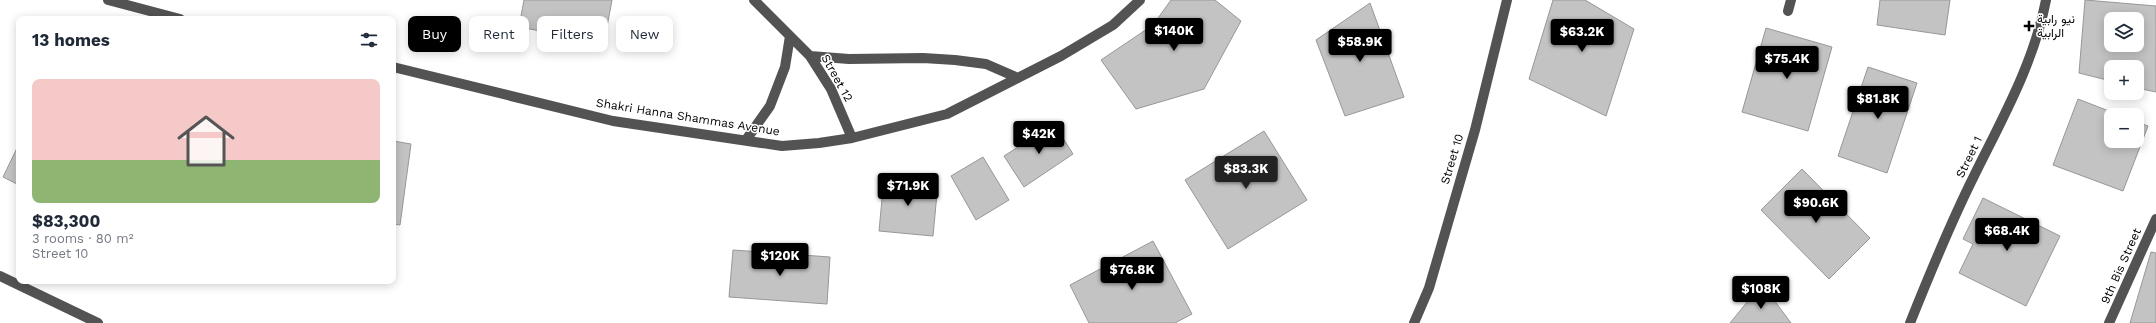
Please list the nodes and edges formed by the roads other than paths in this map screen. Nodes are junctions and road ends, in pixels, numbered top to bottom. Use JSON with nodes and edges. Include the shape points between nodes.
{"nodes":[{"id":1,"x":108,"y":0,"type":"edge"},
{"id":2,"x":754,"y":0,"type":"edge"},
{"id":3,"x":1140,"y":0,"type":"edge"},
{"id":4,"x":1507,"y":0,"type":"edge"},
{"id":5,"x":1791,"y":0,"type":"edge"},
{"id":6,"x":2046,"y":0,"type":"edge"},
{"id":7,"x":1788,"y":11,"type":"dead end"},
{"id":8,"x":169,"y":16,"type":"edge"},
{"id":9,"x":790,"y":36,"type":"junction"},
{"id":10,"x":810,"y":56,"type":"junction"},
{"id":11,"x":396,"y":68,"type":"edge"},
{"id":12,"x":1018,"y":78,"type":"junction"},
{"id":13,"x":852,"y":138,"type":"junction"},
{"id":14,"x":746,"y":140,"type":"junction"},
{"id":15,"x":2156,"y":219,"type":"edge"},
{"id":16,"x":0,"y":276,"type":"edge"},
{"id":17,"x":16,"y":284,"type":"edge"},
{"id":18,"x":17,"y":284,"type":"edge"},
{"id":19,"x":98,"y":323,"type":"edge"},
{"id":20,"x":1414,"y":323,"type":"edge"},
{"id":21,"x":1910,"y":323,"type":"edge"},
{"id":22,"x":2109,"y":323,"type":"edge"}],
"edges":[{"from":1,"to":8,"type":"street"},
{"from":2,"to":9,"type":"street","name":"Street 12"},
{"from":3,"to":12,"type":"street","name":"Shakri Hanna Shammas Avenue","via":[[1114,25]]},
{"from":4,"to":20,"type":"street","name":"Street 10","via":[[1475,130],[1429,288]]},
{"from":5,"to":7,"type":"street"},
{"from":6,"to":21,"type":"street","name":"Street 1","via":[[2024,71],[1941,246]]},
{"from":9,"to":10,"type":"street","name":"Street 12"},
{"from":9,"to":14,"type":"street","via":[[785,67],[770,106]]},
{"from":10,"to":12,"type":"street","via":[[955,60],[986,64]]},
{"from":10,"to":13,"type":"street","name":"Street 12","via":[[831,89]]},
{"from":11,"to":14,"type":"street","name":"Shakri Hanna Shammas Avenue","via":[[613,121]]},
{"from":12,"to":13,"type":"street","name":"Shakri Hanna Shammas Avenue","via":[[947,114]]},
{"from":13,"to":14,"type":"street","name":"Shakri Hanna Shammas Avenue","via":[[782,146]]},
{"from":15,"to":22,"type":"street","name":"9th Bis Street"},
{"from":16,"to":17,"type":"street"},
{"from":18,"to":19,"type":"street"}]}
